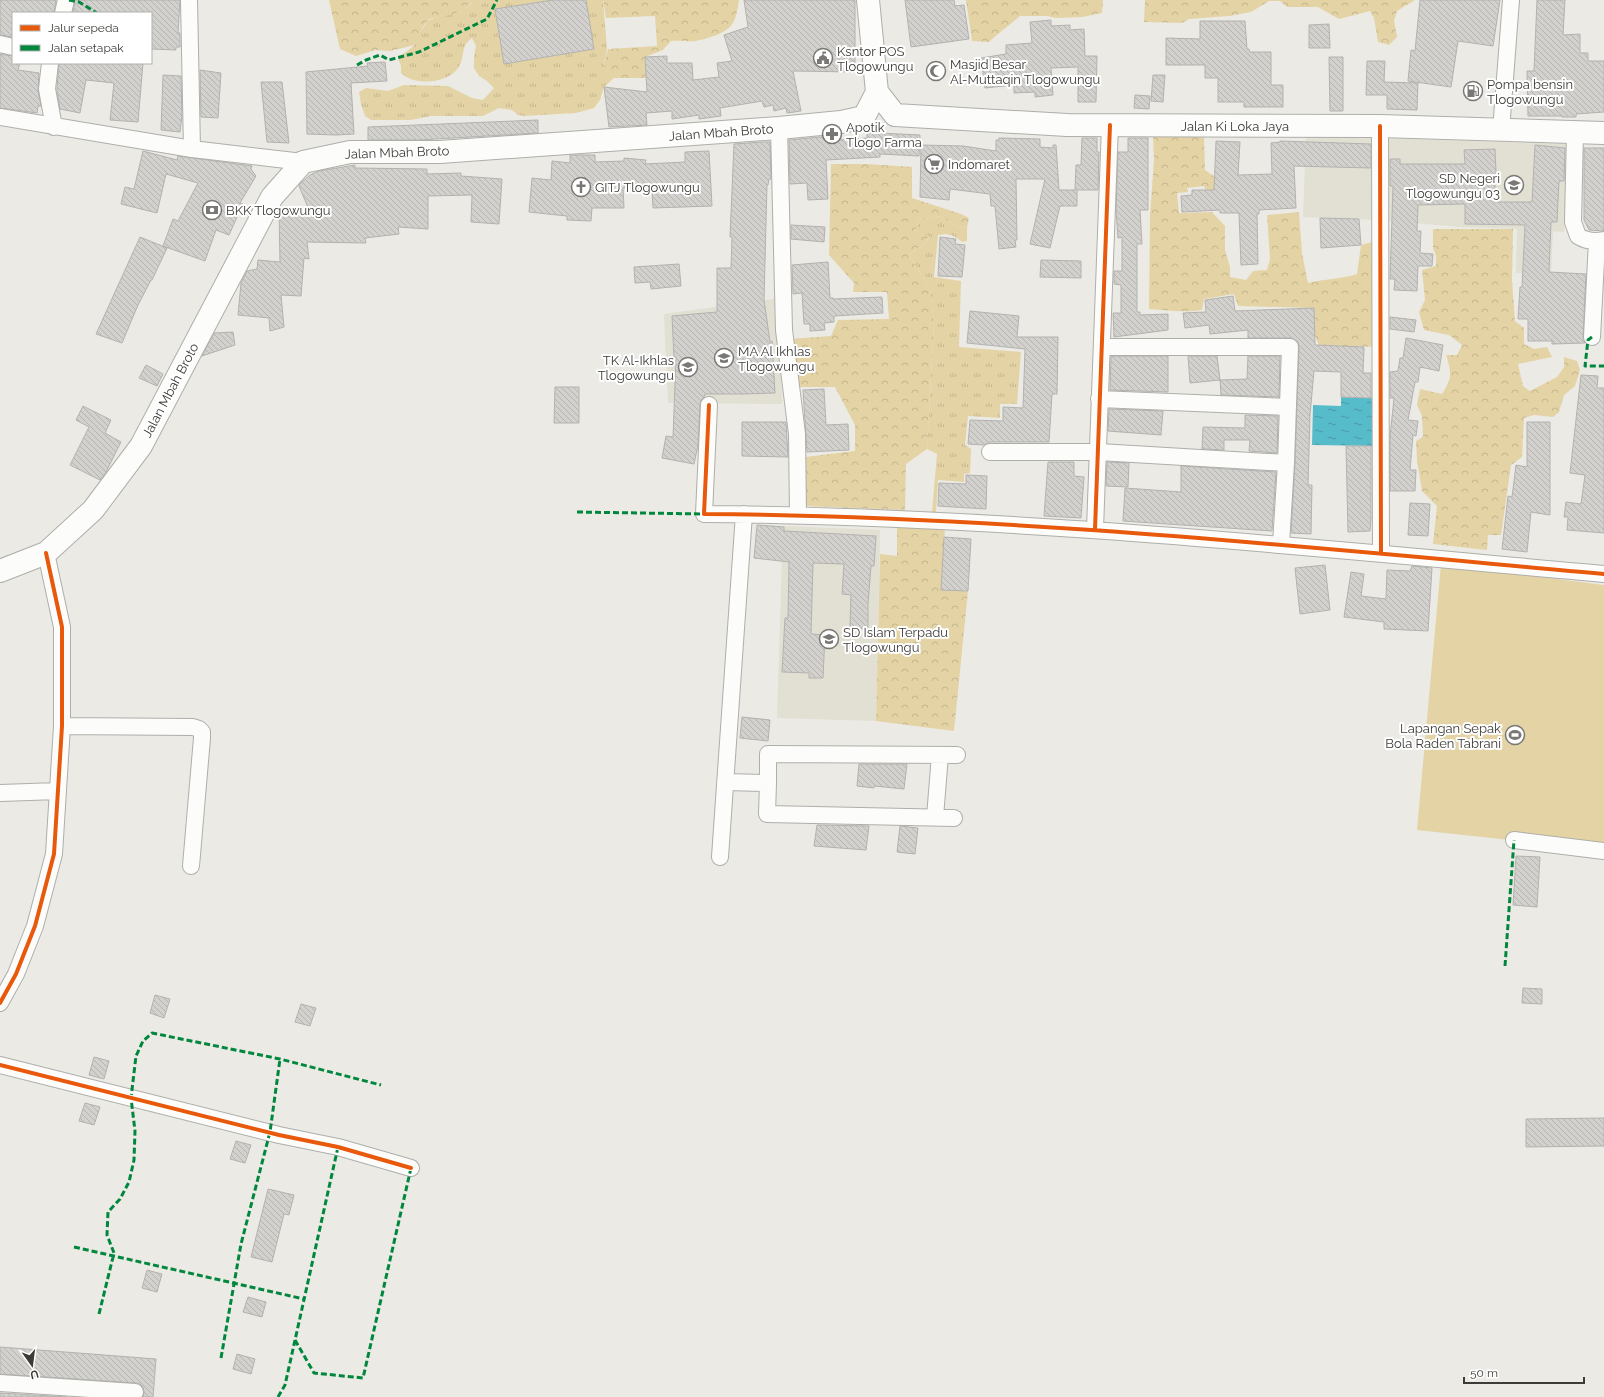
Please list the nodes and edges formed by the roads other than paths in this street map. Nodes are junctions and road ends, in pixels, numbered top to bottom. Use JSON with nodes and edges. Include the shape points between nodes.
{"nodes":[{"id":1,"x":66,"y":0,"type":"edge"},
{"id":2,"x":189,"y":0,"type":"edge"},
{"id":3,"x":868,"y":0,"type":"edge"},
{"id":4,"x":1511,"y":0,"type":"edge"},
{"id":5,"x":62,"y":12,"type":"edge"},
{"id":6,"x":0,"y":44,"type":"edge"},
{"id":7,"x":12,"y":46,"type":"edge"},
{"id":8,"x":50,"y":64,"type":"edge"},
{"id":9,"x":877,"y":92,"type":"junction"},
{"id":10,"x":895,"y":115,"type":"junction"},
{"id":11,"x":0,"y":117,"type":"edge"},
{"id":12,"x":864,"y":117,"type":"junction"},
{"id":13,"x":1110,"y":125,"type":"junction"},
{"id":14,"x":54,"y":126,"type":"junction"},
{"id":15,"x":1380,"y":126,"type":"junction"},
{"id":16,"x":779,"y":128,"type":"junction"},
{"id":17,"x":1501,"y":131,"type":"junction"},
{"id":18,"x":1575,"y":132,"type":"junction"},
{"id":19,"x":1604,"y":134,"type":"edge"},
{"id":20,"x":192,"y":149,"type":"junction"},
{"id":21,"x":303,"y":162,"type":"junction"},
{"id":22,"x":1600,"y":240,"type":"edge"},
{"id":23,"x":1592,"y":337,"type":"dead end"},
{"id":24,"x":1102,"y":346,"type":"junction"},
{"id":25,"x":1099,"y":399,"type":"junction"},
{"id":26,"x":709,"y":405,"type":"dead end"},
{"id":27,"x":1288,"y":407,"type":"junction"},
{"id":28,"x":990,"y":452,"type":"dead end"},
{"id":29,"x":1099,"y":452,"type":"junction"},
{"id":30,"x":1286,"y":463,"type":"junction"},
{"id":31,"x":744,"y":514,"type":"junction"},
{"id":32,"x":798,"y":514,"type":"junction"},
{"id":33,"x":1095,"y":530,"type":"junction"},
{"id":34,"x":1281,"y":544,"type":"junction"},
{"id":35,"x":46,"y":553,"type":"junction"},
{"id":36,"x":1381,"y":553,"type":"junction"},
{"id":37,"x":0,"y":571,"type":"edge"},
{"id":38,"x":1604,"y":574,"type":"edge"},
{"id":39,"x":62,"y":726,"type":"junction"},
{"id":40,"x":940,"y":755,"type":"junction"},
{"id":41,"x":956,"y":755,"type":"dead end"},
{"id":42,"x":725,"y":782,"type":"junction"},
{"id":43,"x":768,"y":783,"type":"junction"},
{"id":44,"x":58,"y":791,"type":"junction"},
{"id":45,"x":0,"y":793,"type":"edge"},
{"id":46,"x":935,"y":817,"type":"junction"},
{"id":47,"x":954,"y":818,"type":"dead end"},
{"id":48,"x":1514,"y":840,"type":"dead end"},
{"id":49,"x":1604,"y":851,"type":"edge"},
{"id":50,"x":720,"y":857,"type":"dead end"},
{"id":51,"x":191,"y":866,"type":"dead end"},
{"id":52,"x":0,"y":1003,"type":"edge"},
{"id":53,"x":0,"y":1065,"type":"edge"},
{"id":54,"x":411,"y":1168,"type":"dead end"},
{"id":55,"x":0,"y":1383,"type":"edge"},
{"id":56,"x":136,"y":1392,"type":"dead end"}],
"edges":[{"from":1,"to":5,"type":"street"},
{"from":2,"to":20,"type":"street"},
{"from":3,"to":9,"type":"main road"},
{"from":4,"to":17,"type":"street"},
{"from":6,"to":7,"type":"street"},
{"from":8,"to":14,"type":"street","via":[[47,89]]},
{"from":9,"to":10,"type":"main road"},
{"from":9,"to":12,"type":"main road"},
{"from":10,"to":12,"type":"main road","name":"Jalan Mbah Broto"},
{"from":10,"to":13,"type":"main road","name":"Jalan Ki Loka Jaya"},
{"from":11,"to":14,"type":"street"},
{"from":12,"to":16,"type":"main road","name":"Jalan Mbah Broto","via":[[841,122]]},
{"from":13,"to":15,"type":"main road","name":"Jalan Ki Loka Jaya"},
{"from":13,"to":24,"type":"street"},
{"from":14,"to":20,"type":"street"},
{"from":15,"to":17,"type":"main road","name":"Jalan Ki Loka Jaya"},
{"from":15,"to":36,"type":"street"},
{"from":16,"to":21,"type":"main road","name":"Jalan Mbah Broto","via":[[440,152],[350,152]]},
{"from":16,"to":32,"type":"street","via":[[784,330],[796,434]]},
{"from":17,"to":18,"type":"main road","name":"Jalan Ki Loka Jaya"},
{"from":18,"to":19,"type":"main road","name":"Jalan Ki Loka Jaya"},
{"from":18,"to":22,"type":"street","via":[[1573,222],[1578,236],[1583,239]]},
{"from":20,"to":21,"type":"street"},
{"from":21,"to":35,"type":"main road","name":"Jalan Mbah Broto","via":[[272,197],[141,446],[93,510]]},
{"from":22,"to":23,"type":"street"},
{"from":24,"to":25,"type":"street"},
{"from":24,"to":27,"type":"street","via":[[1290,347]]},
{"from":25,"to":27,"type":"street"},
{"from":25,"to":29,"type":"street"},
{"from":26,"to":31,"type":"street","via":[[704,514]]},
{"from":27,"to":30,"type":"street"},
{"from":28,"to":29,"type":"street"},
{"from":29,"to":30,"type":"street"},
{"from":29,"to":33,"type":"street"},
{"from":30,"to":34,"type":"street"},
{"from":31,"to":32,"type":"street"},
{"from":31,"to":42,"type":"street"},
{"from":32,"to":33,"type":"street"},
{"from":33,"to":34,"type":"street"},
{"from":34,"to":36,"type":"street"},
{"from":35,"to":37,"type":"main road","name":"Jalan Mbah Broto"},
{"from":35,"to":39,"type":"street","via":[[62,627]]},
{"from":36,"to":38,"type":"street"},
{"from":39,"to":44,"type":"street"},
{"from":39,"to":51,"type":"street","via":[[193,727],[202,732]]},
{"from":40,"to":41,"type":"street"},
{"from":40,"to":43,"type":"street","via":[[768,754]]},
{"from":40,"to":46,"type":"street"},
{"from":42,"to":43,"type":"street"},
{"from":42,"to":50,"type":"street"},
{"from":43,"to":46,"type":"street","via":[[767,814]]},
{"from":44,"to":45,"type":"street"},
{"from":44,"to":52,"type":"street","via":[[54,854],[46,890],[19,967]]},
{"from":46,"to":47,"type":"street"},
{"from":48,"to":49,"type":"street"},
{"from":53,"to":54,"type":"street","via":[[279,1135],[338,1147]]},
{"from":55,"to":56,"type":"street"}]}
